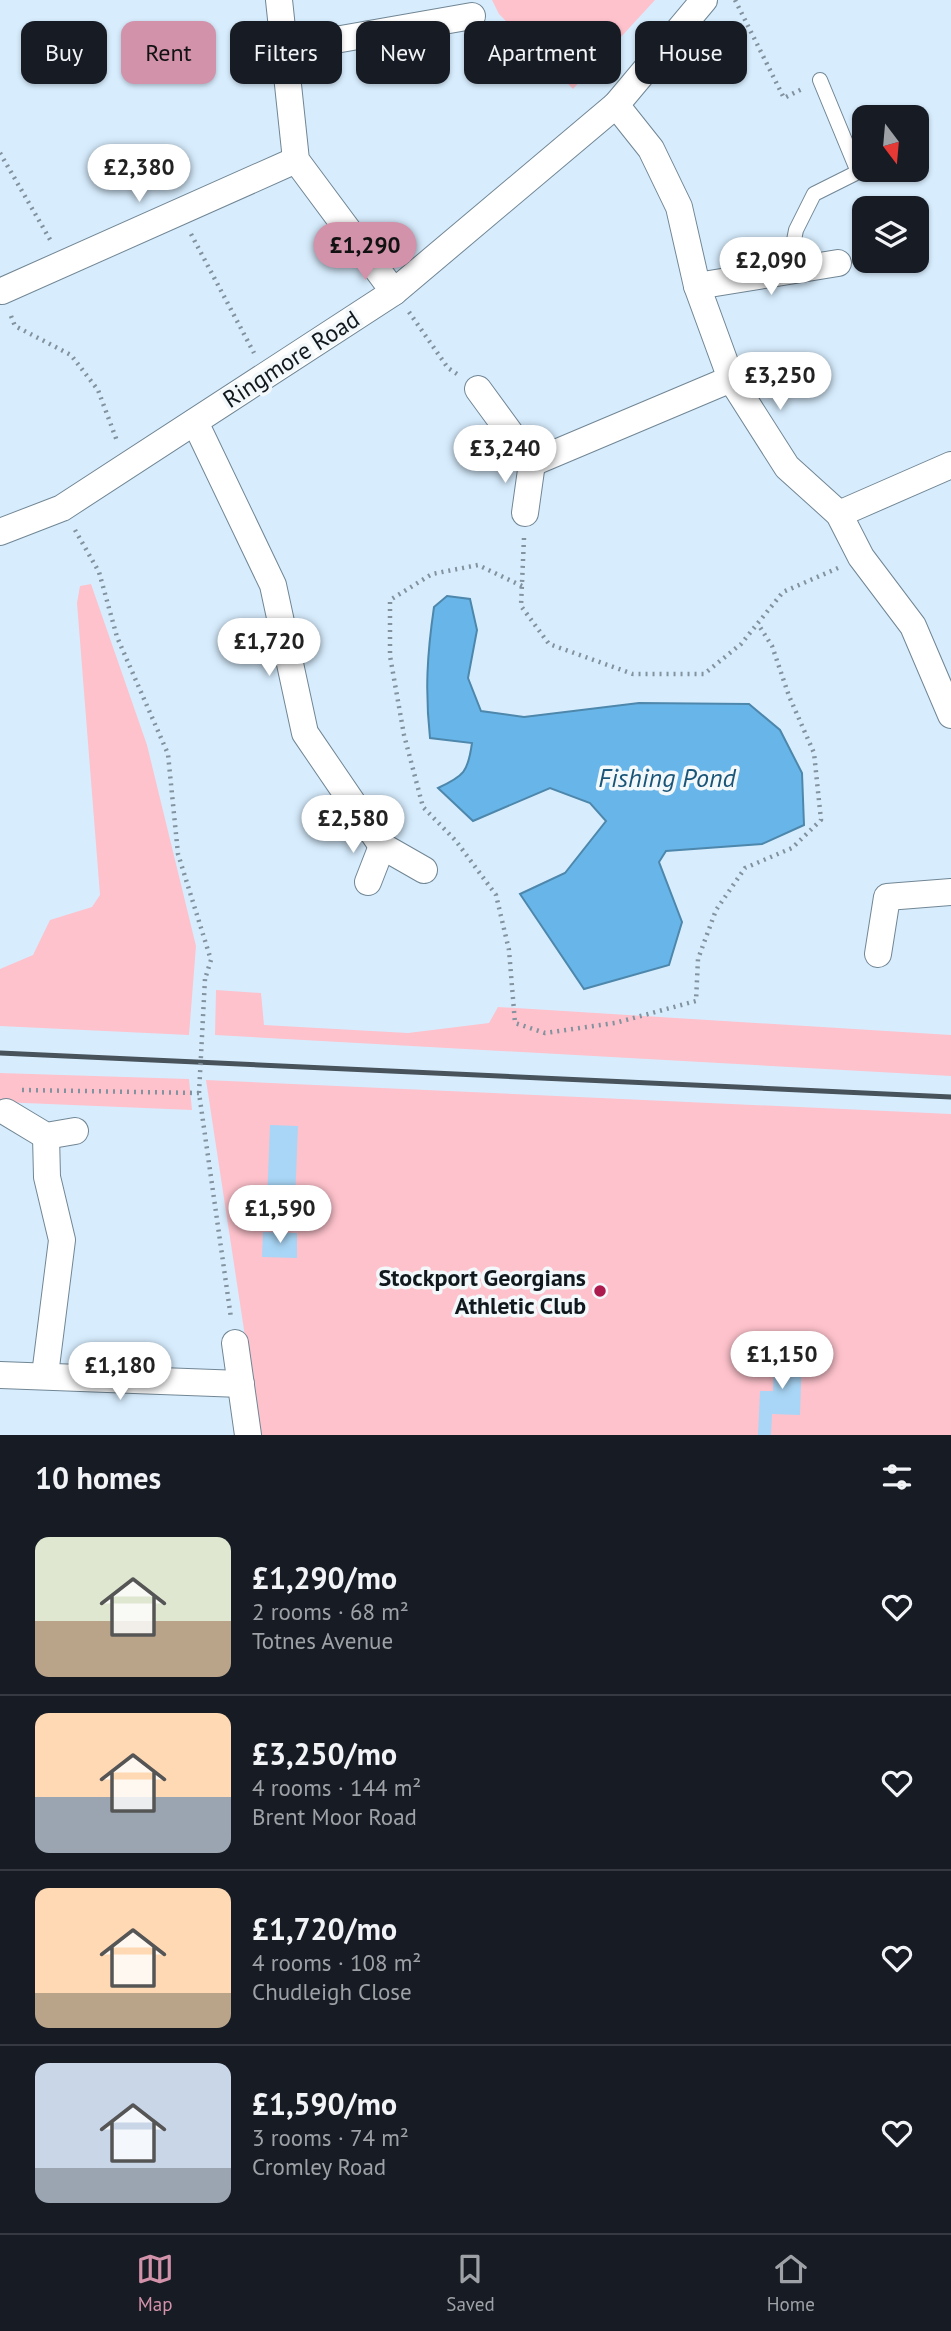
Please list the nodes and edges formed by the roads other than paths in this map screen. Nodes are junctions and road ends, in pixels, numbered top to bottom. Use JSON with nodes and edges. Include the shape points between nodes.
{"nodes":[{"id":1,"x":279,"y":0,"type":"edge"},
{"id":2,"x":704,"y":0,"type":"edge"},
{"id":3,"x":472,"y":16,"type":"dead end"},
{"id":4,"x":282,"y":21,"type":"edge"},
{"id":5,"x":342,"y":39,"type":"edge"},
{"id":6,"x":820,"y":80,"type":"road end"},
{"id":7,"x":288,"y":84,"type":"edge"},
{"id":8,"x":616,"y":105,"type":"junction"},
{"id":9,"x":296,"y":160,"type":"junction"},
{"id":10,"x":838,"y":262,"type":"dead end"},
{"id":11,"x":788,"y":271,"type":"junction"},
{"id":12,"x":697,"y":286,"type":"junction"},
{"id":13,"x":2,"y":291,"type":"road end"},
{"id":14,"x":394,"y":292,"type":"junction"},
{"id":15,"x":731,"y":379,"type":"junction"},
{"id":16,"x":478,"y":389,"type":"road end"},
{"id":17,"x":195,"y":422,"type":"junction"},
{"id":18,"x":532,"y":463,"type":"junction"},
{"id":19,"x":951,"y":465,"type":"edge"},
{"id":20,"x":525,"y":513,"type":"road end"},
{"id":21,"x":839,"y":514,"type":"junction"},
{"id":22,"x":0,"y":532,"type":"edge"},
{"id":23,"x":951,"y":715,"type":"edge"},
{"id":24,"x":382,"y":846,"type":"junction"},
{"id":25,"x":424,"y":870,"type":"dead end"},
{"id":26,"x":368,"y":882,"type":"dead end"},
{"id":27,"x":951,"y":892,"type":"edge"},
{"id":28,"x":878,"y":954,"type":"dead end"},
{"id":29,"x":10,"y":1101,"type":"road end"},
{"id":30,"x":75,"y":1131,"type":"dead end"},
{"id":31,"x":46,"y":1136,"type":"junction"},
{"id":32,"x":235,"y":1343,"type":"road end"},
{"id":33,"x":0,"y":1375,"type":"edge"},
{"id":34,"x":45,"y":1375,"type":"junction"},
{"id":35,"x":241,"y":1384,"type":"junction"},
{"id":36,"x":248,"y":1435,"type":"edge"}],
"edges":[{"from":1,"to":4,"type":"street"},
{"from":2,"to":8,"type":"street","name":"Ringmore Road"},
{"from":3,"to":5,"type":"street"},
{"from":6,"to":11,"type":"lane","via":[[858,172],[814,194],[796,230]]},
{"from":7,"to":9,"type":"street"},
{"from":8,"to":12,"type":"street","via":[[651,149],[679,207]]},
{"from":8,"to":14,"type":"street","name":"Ringmore Road"},
{"from":9,"to":13,"type":"street"},
{"from":9,"to":14,"type":"street"},
{"from":10,"to":11,"type":"street"},
{"from":11,"to":12,"type":"street"},
{"from":12,"to":15,"type":"street"},
{"from":14,"to":17,"type":"street","name":"Ringmore Road"},
{"from":15,"to":18,"type":"street"},
{"from":15,"to":21,"type":"street","via":[[787,467]]},
{"from":16,"to":18,"type":"street"},
{"from":17,"to":22,"type":"street","name":"Ringmore Road","via":[[62,508]]},
{"from":17,"to":24,"type":"street","via":[[273,585],[305,733]]},
{"from":18,"to":20,"type":"street"},
{"from":19,"to":21,"type":"street"},
{"from":21,"to":23,"type":"street","via":[[860,557],[913,626]]},
{"from":24,"to":25,"type":"street"},
{"from":24,"to":26,"type":"street"},
{"from":27,"to":28,"type":"street","via":[[887,897]]},
{"from":29,"to":31,"type":"street"},
{"from":30,"to":31,"type":"street"},
{"from":31,"to":34,"type":"street","via":[[47,1177],[62,1240]]},
{"from":32,"to":35,"type":"street"},
{"from":33,"to":34,"type":"street"},
{"from":34,"to":35,"type":"street"},
{"from":35,"to":36,"type":"street"}]}
